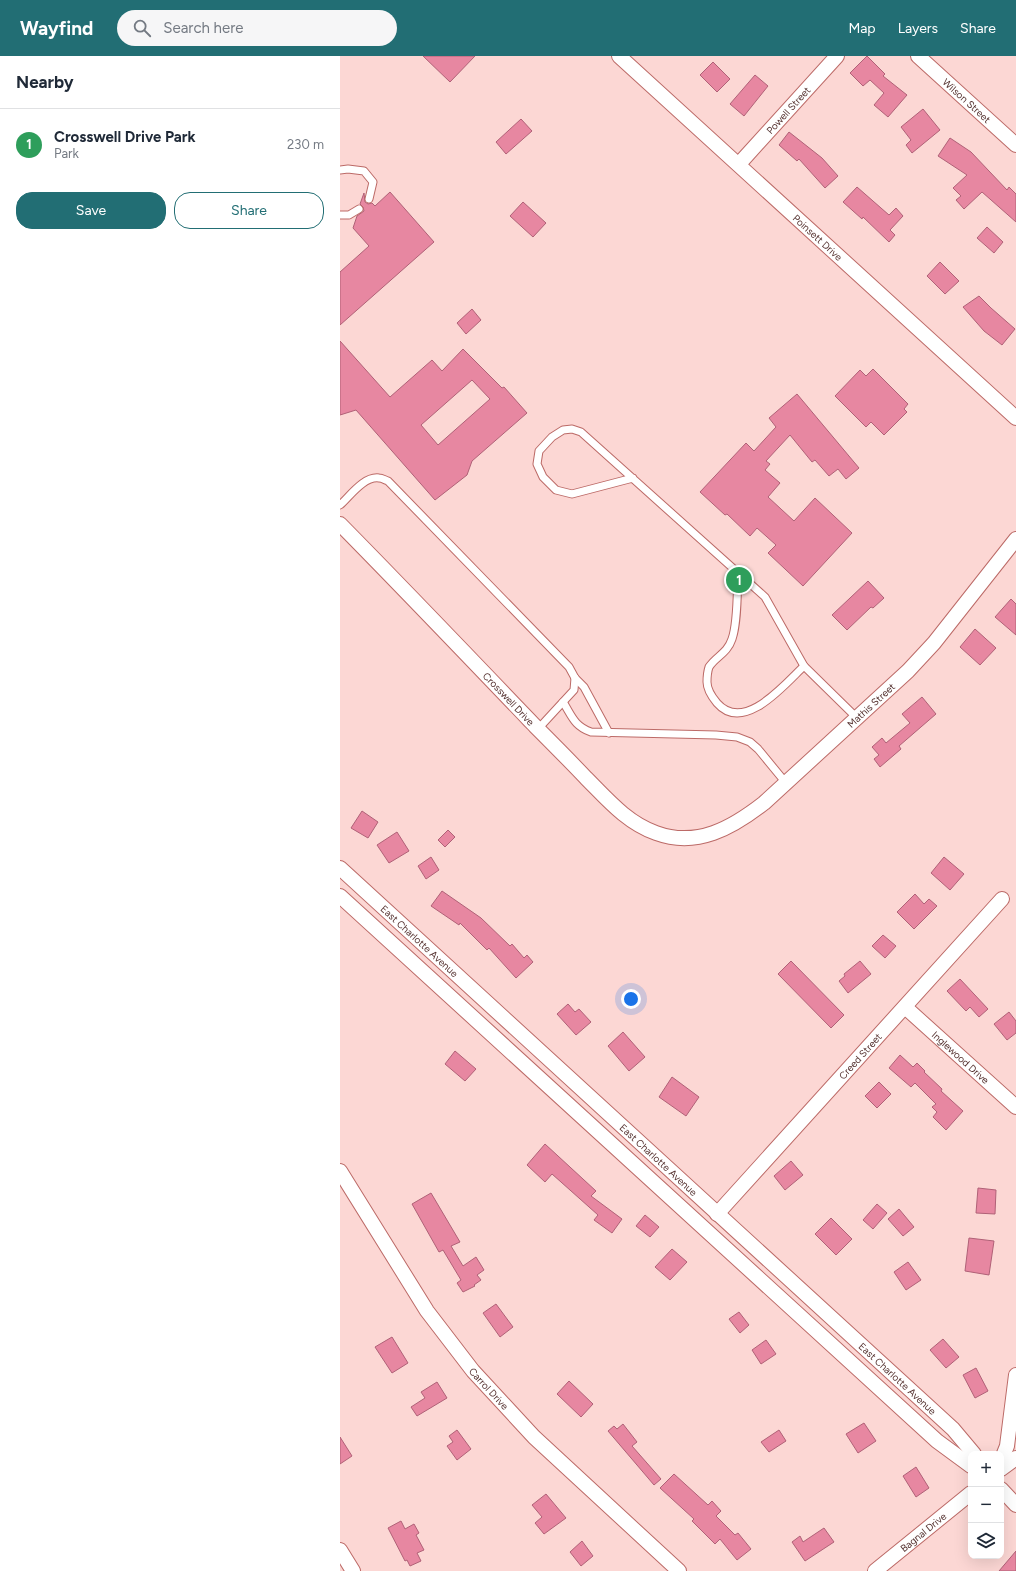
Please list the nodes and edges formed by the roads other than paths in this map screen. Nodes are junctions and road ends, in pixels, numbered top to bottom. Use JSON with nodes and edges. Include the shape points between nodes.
{"nodes":[{"id":1,"x":619,"y":56,"type":"edge"},
{"id":2,"x":837,"y":56,"type":"edge"},
{"id":3,"x":918,"y":56,"type":"edge"},
{"id":4,"x":1016,"y":145,"type":"edge"},
{"id":5,"x":739,"y":164,"type":"junction"},
{"id":6,"x":340,"y":170,"type":"edge"},
{"id":7,"x":369,"y":199,"type":"dead end"},
{"id":8,"x":359,"y":209,"type":"dead end"},
{"id":9,"x":340,"y":215,"type":"edge"},
{"id":10,"x":1016,"y":418,"type":"edge"},
{"id":11,"x":633,"y":478,"type":"junction"},
{"id":12,"x":340,"y":505,"type":"edge"},
{"id":13,"x":340,"y":524,"type":"edge"},
{"id":14,"x":1016,"y":539,"type":"edge"},
{"id":15,"x":738,"y":572,"type":"junction"},
{"id":16,"x":804,"y":666,"type":"junction"},
{"id":17,"x":575,"y":678,"type":"junction"},
{"id":18,"x":563,"y":702,"type":"junction"},
{"id":19,"x":857,"y":718,"type":"junction"},
{"id":20,"x":538,"y":729,"type":"junction"},
{"id":21,"x":608,"y":733,"type":"junction"},
{"id":22,"x":786,"y":783,"type":"junction"},
{"id":23,"x":697,"y":836,"type":"joint"},
{"id":24,"x":340,"y":868,"type":"edge"},
{"id":25,"x":340,"y":896,"type":"edge"},
{"id":26,"x":1002,"y":899,"type":"dead end"},
{"id":27,"x":904,"y":1007,"type":"junction"},
{"id":28,"x":1016,"y":1107,"type":"edge"},
{"id":29,"x":340,"y":1171,"type":"edge"},
{"id":30,"x":717,"y":1214,"type":"junction"},
{"id":31,"x":1016,"y":1375,"type":"edge"},
{"id":32,"x":972,"y":1451,"type":"edge"},
{"id":33,"x":1004,"y":1454,"type":"edge"},
{"id":34,"x":1016,"y":1458,"type":"edge"},
{"id":35,"x":968,"y":1464,"type":"edge"},
{"id":36,"x":1004,"y":1468,"type":"edge"},
{"id":37,"x":1004,"y":1492,"type":"edge"},
{"id":38,"x":968,"y":1495,"type":"edge"},
{"id":39,"x":1016,"y":1505,"type":"edge"},
{"id":40,"x":340,"y":1550,"type":"edge"},
{"id":41,"x":353,"y":1571,"type":"edge"},
{"id":42,"x":679,"y":1571,"type":"edge"},
{"id":43,"x":875,"y":1571,"type":"edge"}],
"edges":[{"from":1,"to":5,"type":"street","name":"Poinsett Drive"},
{"from":2,"to":5,"type":"street","name":"Powell Street"},
{"from":3,"to":4,"type":"street","name":"Wilson Street"},
{"from":5,"to":10,"type":"street","name":"Poinsett Drive"},
{"from":6,"to":7,"type":"lane","via":[[364,171],[373,182]]},
{"from":8,"to":9,"type":"lane","via":[[349,215]]},
{"from":11,"to":11,"type":"lane","via":[[581,432],[572,429],[563,430],[552,437],[539,451],[537,464],[542,477],[556,490],[572,494]]},
{"from":11,"to":15,"type":"lane"},
{"from":12,"to":17,"type":"lane","via":[[370,479],[388,481],[569,667]]},
{"from":13,"to":20,"type":"street","name":"Crosswell Drive"},
{"from":14,"to":19,"type":"street","name":"Mathis Street","via":[[934,643]]},
{"from":15,"to":16,"type":"lane","via":[[766,598]]},
{"from":15,"to":16,"type":"lane","via":[[735,626],[727,650],[709,667],[707,683],[710,694],[721,707],[731,713],[744,712],[766,701]]},
{"from":16,"to":19,"type":"lane"},
{"from":17,"to":18,"type":"lane","via":[[574,690]]},
{"from":17,"to":21,"type":"lane","via":[[584,687]]},
{"from":18,"to":20,"type":"lane"},
{"from":18,"to":21,"type":"lane","via":[[582,729]]},
{"from":19,"to":22,"type":"street","name":"Mathis Street"},
{"from":20,"to":23,"type":"street","name":"Crosswell Drive","via":[[628,819],[657,833],[675,837]]},
{"from":21,"to":22,"type":"lane","via":[[737,737],[750,742],[758,749]]},
{"from":22,"to":23,"type":"street","name":"Mathis Street","via":[[745,818],[718,832]]},
{"from":24,"to":30,"type":"street","name":"East Charlotte Avenue"},
{"from":25,"to":35,"type":"street","name":"East Charlotte Avenue","via":[[937,1441]]},
{"from":26,"to":27,"type":"street","name":"Creed Street"},
{"from":27,"to":28,"type":"street","name":"Inglewood Drive"},
{"from":27,"to":30,"type":"street","name":"Creed Street"},
{"from":29,"to":42,"type":"street","name":"Carrol Drive","via":[[427,1311],[473,1371],[534,1437]]},
{"from":30,"to":32,"type":"street","name":"East Charlotte Avenue","via":[[954,1429]]},
{"from":31,"to":33,"type":"street"},
{"from":34,"to":36,"type":"street"},
{"from":37,"to":39,"type":"street"},
{"from":38,"to":43,"type":"street","name":"Bagnal Drive"},
{"from":40,"to":41,"type":"street"}]}
